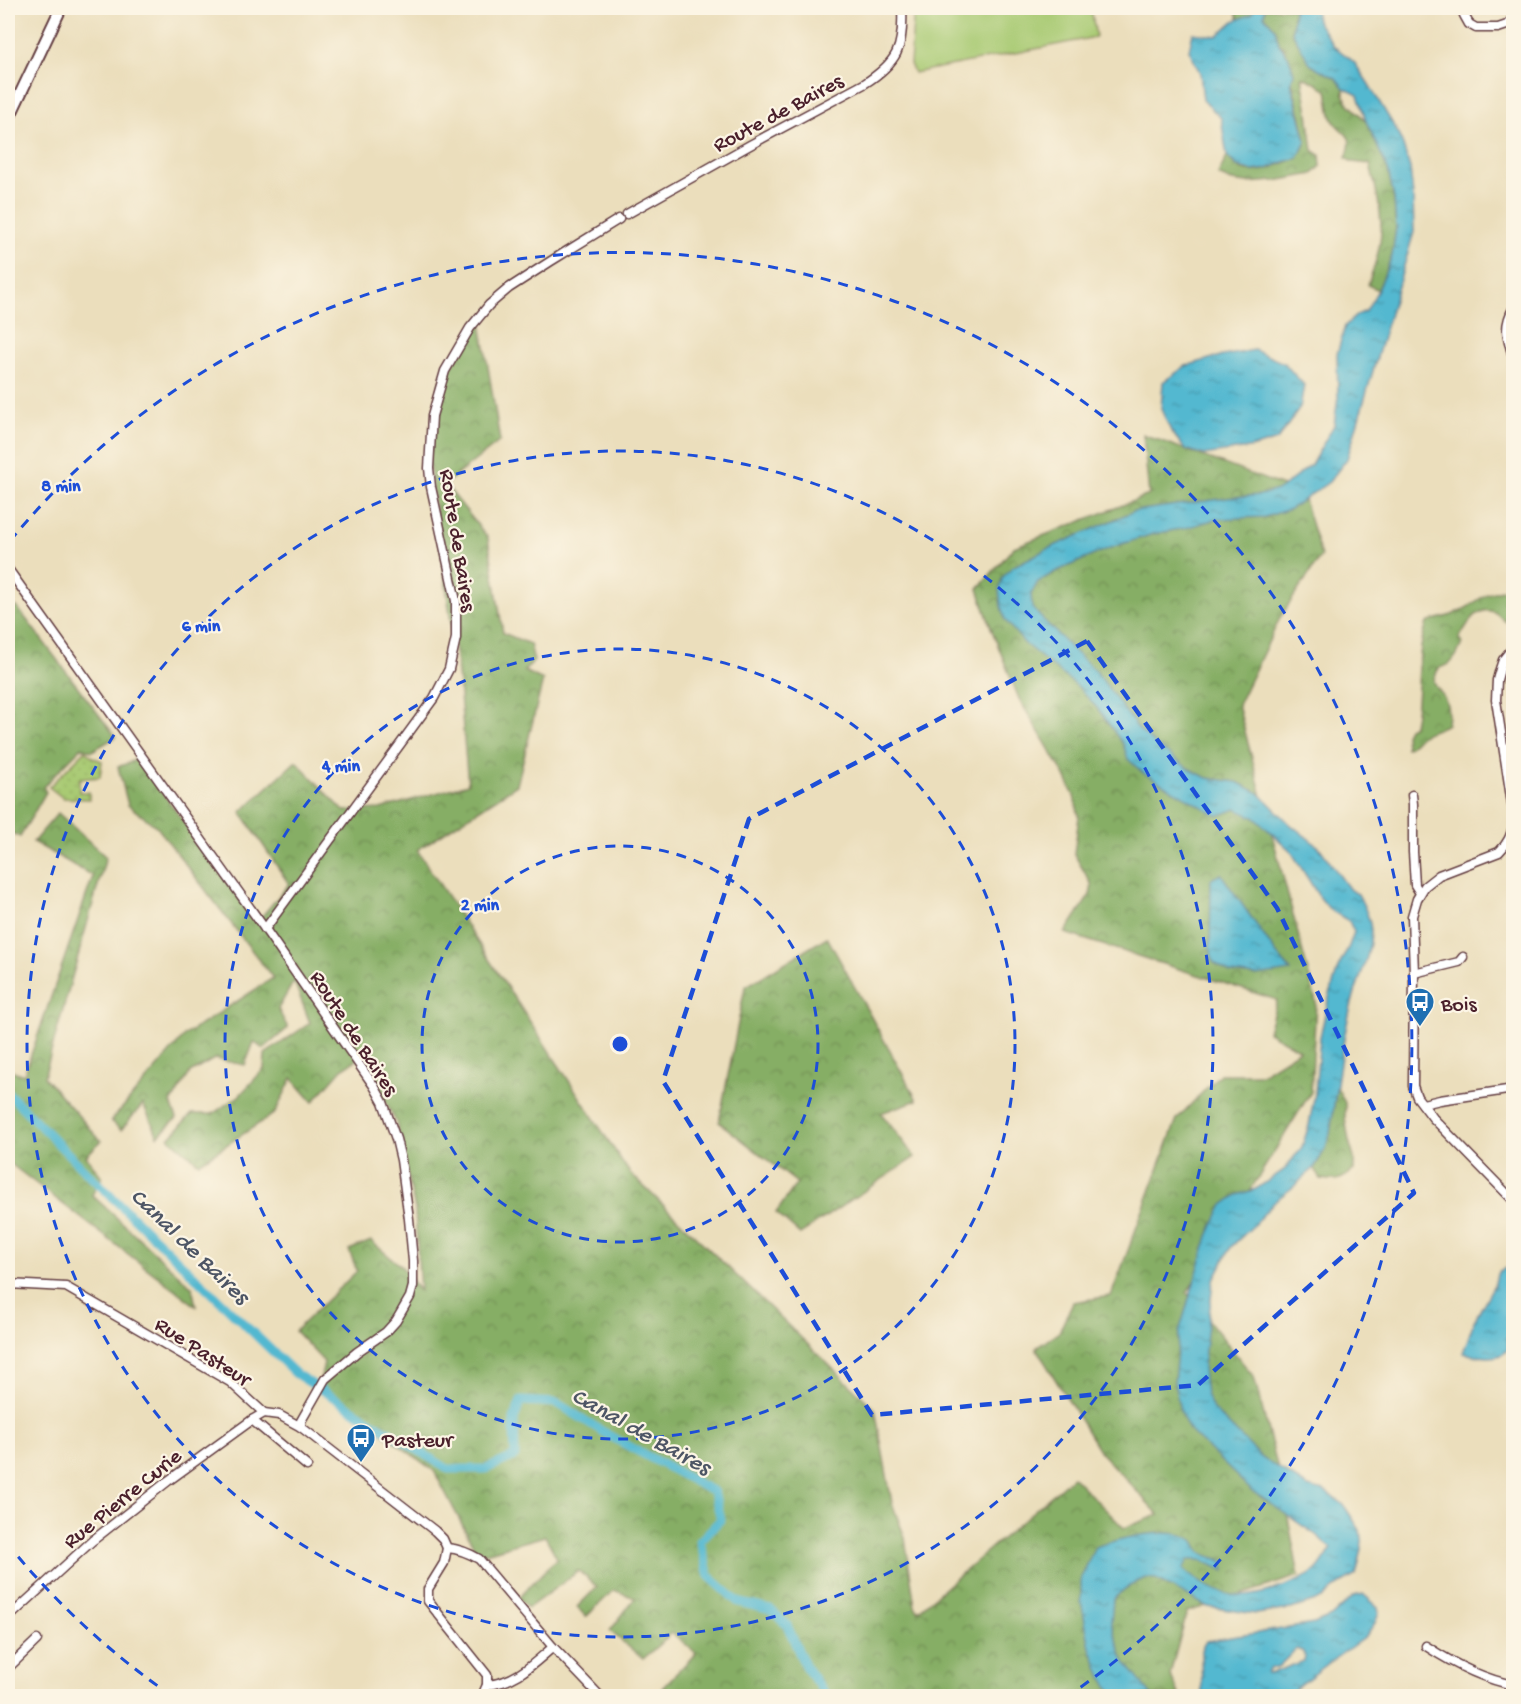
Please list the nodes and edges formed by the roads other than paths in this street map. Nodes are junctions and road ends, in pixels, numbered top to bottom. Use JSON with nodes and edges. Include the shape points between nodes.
{"nodes":[{"id":1,"x":61,"y":8,"type":"edge"},
{"id":2,"x":902,"y":8,"type":"edge"},
{"id":3,"x":1464,"y":15,"type":"dead end"},
{"id":4,"x":1514,"y":18,"type":"edge"},
{"id":5,"x":8,"y":120,"type":"edge"},
{"id":6,"x":1514,"y":307,"type":"edge"},
{"id":7,"x":1514,"y":360,"type":"edge"},
{"id":8,"x":8,"y":569,"type":"edge"},
{"id":9,"x":1514,"y":646,"type":"edge"},
{"id":10,"x":1412,"y":795,"type":"dead end"},
{"id":11,"x":1514,"y":817,"type":"edge"},
{"id":12,"x":1514,"y":823,"type":"edge"},
{"id":13,"x":1510,"y":847,"type":"edge"},
{"id":14,"x":1420,"y":893,"type":"junction"},
{"id":15,"x":264,"y":928,"type":"junction"},
{"id":16,"x":1463,"y":957,"type":"dead end"},
{"id":17,"x":1414,"y":973,"type":"junction"},
{"id":18,"x":1514,"y":1089,"type":"edge"},
{"id":19,"x":1423,"y":1104,"type":"junction"},
{"id":20,"x":1514,"y":1201,"type":"edge"},
{"id":21,"x":8,"y":1284,"type":"edge"},
{"id":22,"x":264,"y":1413,"type":"junction"},
{"id":23,"x":252,"y":1420,"type":"junction"},
{"id":24,"x":302,"y":1427,"type":"junction"},
{"id":25,"x":307,"y":1466,"type":"dead end"},
{"id":26,"x":447,"y":1548,"type":"junction"},
{"id":27,"x":8,"y":1618,"type":"edge"},
{"id":28,"x":37,"y":1640,"type":"dead end"},
{"id":29,"x":1426,"y":1646,"type":"dead end"},
{"id":30,"x":553,"y":1647,"type":"junction"},
{"id":31,"x":8,"y":1668,"type":"edge"},
{"id":32,"x":1514,"y":1684,"type":"edge"},
{"id":33,"x":488,"y":1685,"type":"junction"},
{"id":34,"x":482,"y":1696,"type":"edge"},
{"id":35,"x":600,"y":1696,"type":"edge"}],
"edges":[{"from":1,"to":5,"type":"main road"},
{"from":2,"to":15,"type":"street","name":"Route de Baires","via":[[898,50],[882,73],[623,216],[509,288],[470,328],[445,371],[432,416],[431,487],[456,601],[456,639],[449,669],[434,698]]},
{"from":3,"to":4,"type":"street","via":[[1476,28],[1498,28]]},
{"from":6,"to":7,"type":"street","via":[[1507,319]]},
{"from":8,"to":15,"type":"street","name":"Route de Baires"},
{"from":9,"to":11,"type":"street","via":[[1503,660],[1497,680]]},
{"from":10,"to":14,"type":"street","via":[[1415,885]]},
{"from":12,"to":13,"type":"street"},
{"from":13,"to":14,"type":"street","via":[[1439,875]]},
{"from":14,"to":17,"type":"street","via":[[1412,916]]},
{"from":15,"to":24,"type":"street","name":"Route de Baires","via":[[383,1102],[401,1160],[410,1219],[410,1297],[386,1332],[325,1379],[301,1421]]},
{"from":16,"to":17,"type":"street","via":[[1459,962]]},
{"from":17,"to":19,"type":"street","via":[[1413,1086]]},
{"from":18,"to":19,"type":"street"},
{"from":19,"to":20,"type":"street"},
{"from":21,"to":22,"type":"street","name":"Rue Pasteur","via":[[66,1287],[230,1382]]},
{"from":22,"to":23,"type":"street","name":"Rue Pierre Curie"},
{"from":22,"to":24,"type":"street","name":"Rue Pasteur","via":[[279,1415]]},
{"from":23,"to":25,"type":"street"},
{"from":23,"to":27,"type":"street","name":"Rue Pierre Curie","via":[[92,1541]]},
{"from":24,"to":26,"type":"street","name":"Rue Pasteur","via":[[435,1531]]},
{"from":26,"to":30,"type":"street","via":[[479,1559]]},
{"from":26,"to":33,"type":"street","via":[[444,1563],[428,1589],[428,1600],[487,1675]]},
{"from":28,"to":31,"type":"street"},
{"from":29,"to":32,"type":"street","via":[[1480,1675]]},
{"from":30,"to":33,"type":"street","via":[[527,1670],[501,1684]]},
{"from":30,"to":35,"type":"street"},
{"from":33,"to":34,"type":"street"}]}
